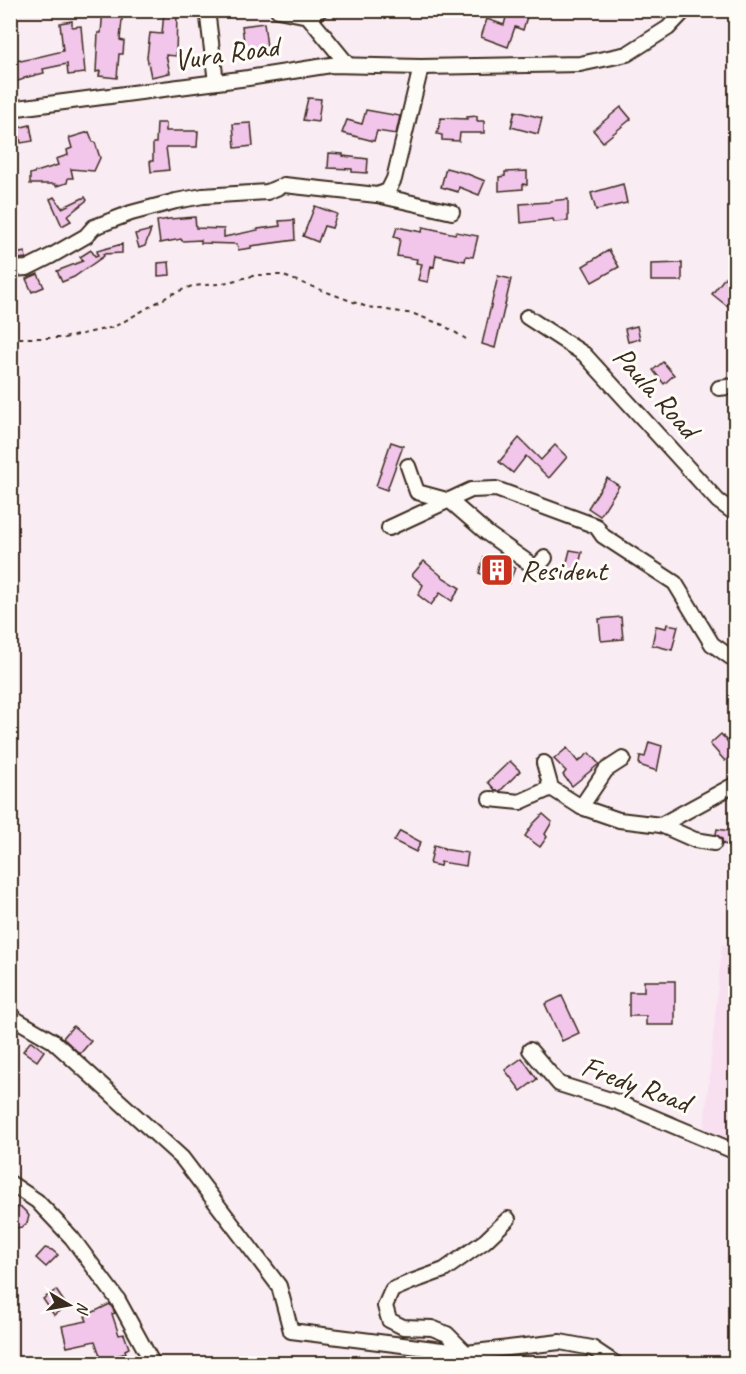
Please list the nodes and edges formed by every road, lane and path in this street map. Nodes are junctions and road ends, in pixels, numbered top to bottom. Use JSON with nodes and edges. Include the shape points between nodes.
{"nodes":[{"id":1,"x":207,"y":10,"type":"edge"},
{"id":2,"x":278,"y":10,"type":"edge"},
{"id":3,"x":685,"y":10,"type":"edge"},
{"id":4,"x":314,"y":13,"type":"edge"},
{"id":5,"x":348,"y":65,"type":"junction"},
{"id":6,"x":421,"y":67,"type":"junction"},
{"id":7,"x":216,"y":82,"type":"junction"},
{"id":8,"x":10,"y":109,"type":"edge"},
{"id":9,"x":377,"y":195,"type":"junction"},
{"id":10,"x":452,"y":212,"type":"dead end"},
{"id":11,"x":10,"y":269,"type":"edge"},
{"id":12,"x":527,"y":317,"type":"dead end"},
{"id":13,"x":466,"y":339,"type":"dead end"},
{"id":14,"x":10,"y":340,"type":"edge"},
{"id":15,"x":735,"y":386,"type":"edge"},
{"id":16,"x":718,"y":388,"type":"dead end"},
{"id":17,"x":408,"y":466,"type":"dead end"},
{"id":18,"x":450,"y":501,"type":"junction"},
{"id":19,"x":735,"y":514,"type":"edge"},
{"id":20,"x":389,"y":528,"type":"dead end"},
{"id":21,"x":545,"y":558,"type":"dead end"},
{"id":22,"x":735,"y":661,"type":"edge"},
{"id":23,"x":623,"y":759,"type":"dead end"},
{"id":24,"x":544,"y":763,"type":"dead end"},
{"id":25,"x":735,"y":784,"type":"edge"},
{"id":26,"x":551,"y":788,"type":"junction"},
{"id":27,"x":490,"y":799,"type":"dead end"},
{"id":28,"x":581,"y":807,"type":"junction"},
{"id":29,"x":661,"y":825,"type":"junction"},
{"id":30,"x":714,"y":843,"type":"dead end"},
{"id":31,"x":10,"y":1016,"type":"edge"},
{"id":32,"x":530,"y":1050,"type":"dead end"},
{"id":33,"x":735,"y":1152,"type":"edge"},
{"id":34,"x":10,"y":1183,"type":"edge"},
{"id":35,"x":508,"y":1219,"type":"dead end"},
{"id":36,"x":466,"y":1353,"type":"junction"},
{"id":37,"x":153,"y":1364,"type":"edge"},
{"id":38,"x":616,"y":1364,"type":"edge"}],
"edges":[{"from":1,"to":7,"type":"street"},
{"from":2,"to":4,"type":"street"},
{"from":3,"to":6,"type":"street","name":"Vura Road","via":[[668,28],[627,54],[580,64]]},
{"from":4,"to":5,"type":"street"},
{"from":5,"to":6,"type":"street","name":"Vura Road"},
{"from":5,"to":7,"type":"street","name":"Vura Road","via":[[331,64]]},
{"from":6,"to":9,"type":"street","via":[[394,179],[388,190]]},
{"from":7,"to":8,"type":"street","name":"Vura Road"},
{"from":9,"to":10,"type":"street"},
{"from":9,"to":11,"type":"street","via":[[284,185],[267,192],[176,201],[94,227],[86,236],[27,268]]},
{"from":12,"to":19,"type":"street","name":"Paula Road","via":[[584,354],[718,501]]},
{"from":13,"to":14,"type":"path","via":[[424,318],[367,307],[281,274],[192,286],[114,327],[64,338]]},
{"from":15,"to":16,"type":"street"},
{"from":17,"to":18,"type":"street","via":[[417,492]]},
{"from":18,"to":20,"type":"street"},
{"from":18,"to":21,"type":"street","via":[[536,568]]},
{"from":18,"to":22,"type":"street","via":[[471,490],[496,489],[596,526],[603,536],[675,583],[712,644]]},
{"from":23,"to":28,"type":"street","via":[[606,770]]},
{"from":24,"to":26,"type":"street"},
{"from":25,"to":29,"type":"street"},
{"from":26,"to":27,"type":"street","via":[[520,802]]},
{"from":26,"to":28,"type":"street"},
{"from":28,"to":29,"type":"street","via":[[619,819]]},
{"from":29,"to":30,"type":"street","via":[[695,840]]},
{"from":31,"to":36,"type":"street","via":[[53,1041],[182,1158],[279,1286],[291,1331]]},
{"from":32,"to":33,"type":"street","name":"Fredy Road","via":[[559,1084],[617,1102]]},
{"from":34,"to":37,"type":"street","via":[[37,1201],[97,1269]]},
{"from":35,"to":36,"type":"street","via":[[444,1270],[392,1290],[385,1306],[389,1320],[403,1327],[432,1328],[447,1334]]},
{"from":36,"to":38,"type":"street","via":[[560,1342],[592,1348]]}]}
